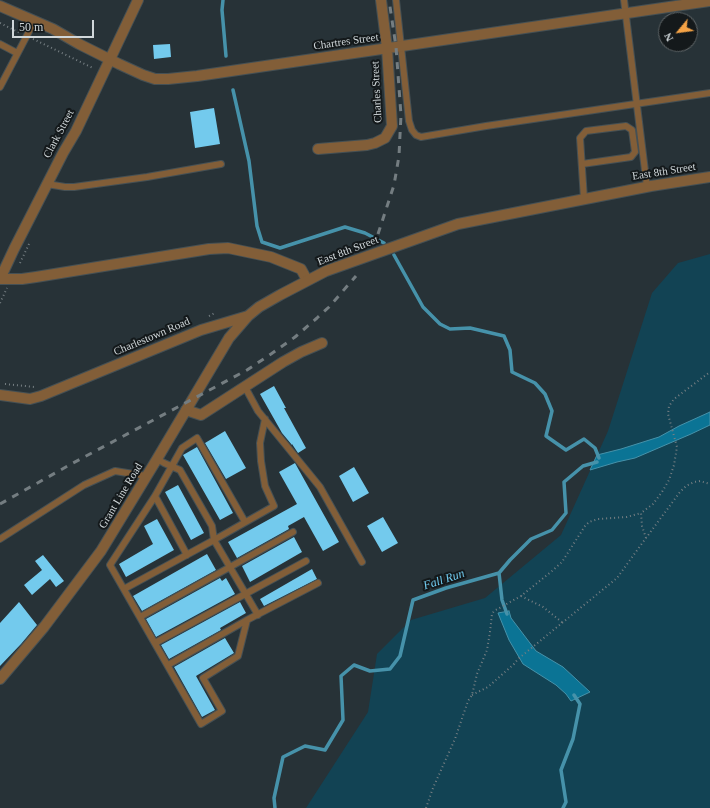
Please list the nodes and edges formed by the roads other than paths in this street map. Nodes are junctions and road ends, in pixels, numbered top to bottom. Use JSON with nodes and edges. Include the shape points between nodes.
{"nodes":[{"id":1,"x":138,"y":0,"type":"edge"},
{"id":2,"x":381,"y":0,"type":"edge"},
{"id":3,"x":396,"y":0,"type":"edge"},
{"id":4,"x":624,"y":0,"type":"edge"},
{"id":5,"x":710,"y":1,"type":"edge"},
{"id":6,"x":0,"y":6,"type":"edge"},
{"id":7,"x":625,"y":13,"type":"junction"},
{"id":8,"x":34,"y":22,"type":"junction"},
{"id":9,"x":0,"y":44,"type":"edge"},
{"id":10,"x":401,"y":46,"type":"junction"},
{"id":11,"x":387,"y":48,"type":"junction"},
{"id":12,"x":17,"y":54,"type":"junction"},
{"id":13,"x":110,"y":59,"type":"junction"},
{"id":14,"x":0,"y":87,"type":"edge"},
{"id":15,"x":710,"y":93,"type":"edge"},
{"id":16,"x":638,"y":104,"type":"junction"},
{"id":17,"x":318,"y":149,"type":"dead end"},
{"id":18,"x":221,"y":164,"type":"dead end"},
{"id":19,"x":582,"y":164,"type":"junction"},
{"id":20,"x":710,"y":177,"type":"edge"},
{"id":21,"x":47,"y":184,"type":"junction"},
{"id":22,"x":648,"y":187,"type":"junction"},
{"id":23,"x":584,"y":199,"type":"junction"},
{"id":24,"x":0,"y":279,"type":"edge"},
{"id":25,"x":307,"y":280,"type":"junction"},
{"id":26,"x":248,"y":316,"type":"junction"},
{"id":27,"x":322,"y":343,"type":"dead end"},
{"id":28,"x":245,"y":387,"type":"junction"},
{"id":29,"x":0,"y":395,"type":"edge"},
{"id":30,"x":186,"y":410,"type":"junction"},
{"id":31,"x":265,"y":419,"type":"junction"},
{"id":32,"x":157,"y":459,"type":"junction"},
{"id":33,"x":172,"y":467,"type":"junction"},
{"id":34,"x":146,"y":476,"type":"junction"},
{"id":35,"x":155,"y":496,"type":"junction"},
{"id":36,"x":245,"y":522,"type":"junction"},
{"id":37,"x":293,"y":532,"type":"dead end"},
{"id":38,"x":0,"y":539,"type":"edge"},
{"id":39,"x":214,"y":540,"type":"junction"},
{"id":40,"x":187,"y":554,"type":"junction"},
{"id":41,"x":306,"y":561,"type":"dead end"},
{"id":42,"x":362,"y":562,"type":"dead end"},
{"id":43,"x":230,"y":567,"type":"junction"},
{"id":44,"x":318,"y":582,"type":"dead end"},
{"id":45,"x":124,"y":589,"type":"junction"},
{"id":46,"x":245,"y":594,"type":"junction"},
{"id":47,"x":258,"y":615,"type":"junction"},
{"id":48,"x":140,"y":617,"type":"junction"},
{"id":49,"x":246,"y":620,"type":"junction"},
{"id":50,"x":155,"y":644,"type":"junction"},
{"id":51,"x":168,"y":665,"type":"junction"},
{"id":52,"x":0,"y":679,"type":"edge"}],
"edges":[{"from":1,"to":13,"type":"street","name":"Clark Street"},
{"from":2,"to":11,"type":"street","name":"Charles Street"},
{"from":3,"to":10,"type":"lane"},
{"from":4,"to":7,"type":"lane"},
{"from":5,"to":7,"type":"street","name":"Chartres Street"},
{"from":6,"to":8,"type":"street","name":"Chartres Street"},
{"from":7,"to":10,"type":"street","name":"Chartres Street"},
{"from":7,"to":16,"type":"lane"},
{"from":8,"to":12,"type":"lane"},
{"from":8,"to":13,"type":"street","name":"Chartres Street","via":[[53,29]]},
{"from":9,"to":12,"type":"lane"},
{"from":10,"to":11,"type":"street","name":"Chartres Street"},
{"from":10,"to":16,"type":"lane","via":[[412,130],[422,138]]},
{"from":11,"to":13,"type":"street","name":"Chartres Street","via":[[168,79],[155,79],[143,75]]},
{"from":11,"to":17,"type":"street","name":"Charles Street","via":[[392,126],[385,138],[367,145]]},
{"from":12,"to":14,"type":"lane"},
{"from":13,"to":21,"type":"street","name":"Clark Street","via":[[76,131]]},
{"from":15,"to":16,"type":"lane"},
{"from":16,"to":22,"type":"lane"},
{"from":18,"to":21,"type":"lane","via":[[74,187]]},
{"from":19,"to":19,"type":"lane","via":[[580,138],[586,132],[626,126],[632,130],[635,152],[631,157]]},
{"from":19,"to":23,"type":"lane"},
{"from":20,"to":22,"type":"street","name":"East 8th Street"},
{"from":21,"to":24,"type":"street","name":"Clark Street"},
{"from":22,"to":23,"type":"street","name":"East 8th Street"},
{"from":23,"to":25,"type":"street","name":"East 8th Street","via":[[458,224]]},
{"from":24,"to":25,"type":"street","via":[[22,279],[228,248],[272,257],[301,269]]},
{"from":25,"to":26,"type":"street","name":"Charlestown Road"},
{"from":26,"to":29,"type":"street","name":"Charlestown Road","via":[[201,330],[35,398]]},
{"from":26,"to":30,"type":"street","name":"Grant Line Road","via":[[229,338]]},
{"from":27,"to":28,"type":"street","via":[[283,362]]},
{"from":28,"to":30,"type":"street","via":[[201,415]]},
{"from":28,"to":31,"type":"lane"},
{"from":30,"to":32,"type":"street","name":"Grant Line Road"},
{"from":31,"to":36,"type":"lane","via":[[260,444],[260,461],[265,486],[274,506]]},
{"from":31,"to":42,"type":"lane","via":[[320,487]]},
{"from":32,"to":33,"type":"lane"},
{"from":32,"to":34,"type":"street","name":"Grant Line Road"},
{"from":33,"to":35,"type":"lane"},
{"from":33,"to":36,"type":"lane","via":[[182,448],[198,438]]},
{"from":33,"to":39,"type":"lane","via":[[180,470],[209,520]]},
{"from":34,"to":38,"type":"lane","via":[[115,471],[84,485]]},
{"from":34,"to":52,"type":"street","name":"Grant Line Road","via":[[101,551],[44,627]]},
{"from":35,"to":40,"type":"lane"},
{"from":35,"to":45,"type":"lane","via":[[110,565]]},
{"from":36,"to":39,"type":"lane"},
{"from":37,"to":43,"type":"lane"},
{"from":39,"to":40,"type":"lane"},
{"from":39,"to":43,"type":"lane"},
{"from":40,"to":45,"type":"lane"},
{"from":41,"to":46,"type":"lane"},
{"from":43,"to":46,"type":"lane"},
{"from":43,"to":48,"type":"lane"},
{"from":44,"to":47,"type":"lane"},
{"from":45,"to":48,"type":"lane"},
{"from":46,"to":47,"type":"lane"},
{"from":46,"to":50,"type":"lane"},
{"from":47,"to":49,"type":"lane"},
{"from":48,"to":50,"type":"lane"},
{"from":49,"to":51,"type":"lane"},
{"from":49,"to":51,"type":"lane","via":[[238,656],[203,678],[222,712],[201,724]]},
{"from":50,"to":51,"type":"lane"}]}
